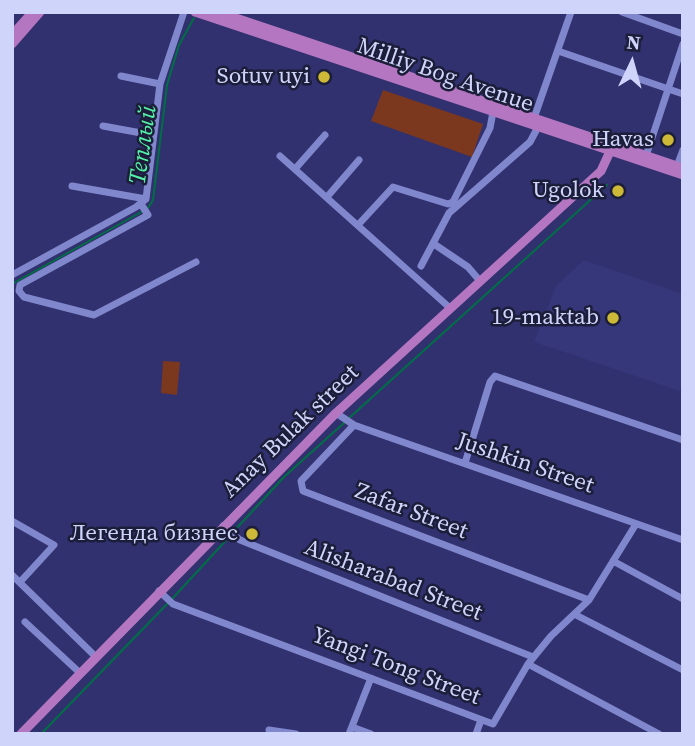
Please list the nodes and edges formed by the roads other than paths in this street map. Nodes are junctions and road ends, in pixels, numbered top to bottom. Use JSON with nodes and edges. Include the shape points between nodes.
{"nodes":[{"id":1,"x":32,"y":12,"type":"edge"},
{"id":2,"x":40,"y":12,"type":"edge"},
{"id":3,"x":184,"y":12,"type":"edge"},
{"id":4,"x":195,"y":12,"type":"edge"},
{"id":5,"x":218,"y":12,"type":"edge"},
{"id":6,"x":571,"y":12,"type":"edge"},
{"id":7,"x":622,"y":12,"type":"edge"},
{"id":8,"x":683,"y":34,"type":"edge"},
{"id":9,"x":12,"y":35,"type":"edge"},
{"id":10,"x":12,"y":44,"type":"edge"},
{"id":11,"x":683,"y":44,"type":"edge"},
{"id":12,"x":558,"y":51,"type":"junction"},
{"id":13,"x":121,"y":76,"type":"dead end"},
{"id":14,"x":160,"y":84,"type":"junction"},
{"id":15,"x":424,"y":85,"type":"junction"},
{"id":16,"x":668,"y":90,"type":"junction"},
{"id":17,"x":683,"y":94,"type":"edge"},
{"id":18,"x":493,"y":112,"type":"junction"},
{"id":19,"x":536,"y":123,"type":"junction"},
{"id":20,"x":103,"y":126,"type":"dead end"},
{"id":21,"x":152,"y":135,"type":"junction"},
{"id":22,"x":326,"y":135,"type":"dead end"},
{"id":23,"x":612,"y":148,"type":"junction"},
{"id":24,"x":683,"y":150,"type":"edge"},
{"id":25,"x":280,"y":156,"type":"dead end"},
{"id":26,"x":646,"y":156,"type":"junction"},
{"id":27,"x":359,"y":160,"type":"dead end"},
{"id":28,"x":680,"y":167,"type":"edge"},
{"id":29,"x":295,"y":169,"type":"junction"},
{"id":30,"x":683,"y":175,"type":"edge"},
{"id":31,"x":72,"y":186,"type":"dead end"},
{"id":32,"x":327,"y":198,"type":"junction"},
{"id":33,"x":145,"y":207,"type":"junction"},
{"id":34,"x":358,"y":225,"type":"junction"},
{"id":35,"x":434,"y":244,"type":"junction"},
{"id":36,"x":196,"y":262,"type":"dead end"},
{"id":37,"x":421,"y":266,"type":"dead end"},
{"id":38,"x":12,"y":275,"type":"edge"},
{"id":39,"x":480,"y":281,"type":"junction"},
{"id":40,"x":450,"y":308,"type":"junction"},
{"id":41,"x":338,"y":416,"type":"junction"},
{"id":42,"x":354,"y":425,"type":"junction"},
{"id":43,"x":683,"y":440,"type":"edge"},
{"id":44,"x":465,"y":463,"type":"junction"},
{"id":45,"x":12,"y":521,"type":"edge"},
{"id":46,"x":636,"y":524,"type":"junction"},
{"id":47,"x":225,"y":528,"type":"junction"},
{"id":48,"x":682,"y":539,"type":"edge"},
{"id":49,"x":613,"y":561,"type":"junction"},
{"id":50,"x":12,"y":575,"type":"edge"},
{"id":51,"x":21,"y":581,"type":"junction"},
{"id":52,"x":161,"y":593,"type":"junction"},
{"id":53,"x":683,"y":599,"type":"edge"},
{"id":54,"x":589,"y":600,"type":"junction"},
{"id":55,"x":576,"y":615,"type":"junction"},
{"id":56,"x":25,"y":621,"type":"dead end"},
{"id":57,"x":96,"y":657,"type":"junction"},
{"id":58,"x":530,"y":661,"type":"junction"},
{"id":59,"x":683,"y":670,"type":"edge"},
{"id":60,"x":80,"y":673,"type":"junction"},
{"id":61,"x":371,"y":678,"type":"junction"},
{"id":62,"x":481,"y":720,"type":"junction"},
{"id":63,"x":269,"y":730,"type":"dead end"},
{"id":64,"x":351,"y":730,"type":"edge"},
{"id":65,"x":21,"y":734,"type":"edge"},
{"id":66,"x":296,"y":734,"type":"edge"},
{"id":67,"x":371,"y":734,"type":"edge"},
{"id":68,"x":476,"y":734,"type":"edge"},
{"id":69,"x":659,"y":734,"type":"edge"}],
"edges":[{"from":1,"to":9,"type":"main road"},
{"from":2,"to":10,"type":"main road"},
{"from":3,"to":14,"type":"street"},
{"from":4,"to":15,"type":"main road","name":"Milliy Bog Avenue"},
{"from":5,"to":15,"type":"main road","name":"Milliy Bog Avenue"},
{"from":6,"to":12,"type":"street"},
{"from":7,"to":8,"type":"street"},
{"from":11,"to":16,"type":"street"},
{"from":12,"to":16,"type":"street"},
{"from":12,"to":19,"type":"street"},
{"from":13,"to":14,"type":"street"},
{"from":14,"to":21,"type":"street"},
{"from":15,"to":18,"type":"main road","name":"Milliy Bog Avenue"},
{"from":15,"to":19,"type":"main road","name":"Milliy Bog Avenue"},
{"from":16,"to":17,"type":"street"},
{"from":16,"to":26,"type":"street"},
{"from":18,"to":19,"type":"main road","name":"Milliy Bog Avenue"},
{"from":18,"to":34,"type":"street","via":[[490,128],[453,202],[393,187]]},
{"from":19,"to":23,"type":"main road","name":"Milliy Bog Avenue"},
{"from":19,"to":35,"type":"street","via":[[530,142],[449,213]]},
{"from":20,"to":21,"type":"street"},
{"from":21,"to":33,"type":"street"},
{"from":22,"to":29,"type":"street"},
{"from":23,"to":26,"type":"main road","name":"Milliy Bog Avenue"},
{"from":23,"to":30,"type":"main road","name":"Milliy Bog Avenue"},
{"from":23,"to":39,"type":"main road","name":"Anay Bulak street","via":[[601,171]]},
{"from":24,"to":28,"type":"street"},
{"from":25,"to":29,"type":"street"},
{"from":26,"to":28,"type":"main road","name":"Milliy Bog Avenue"},
{"from":27,"to":32,"type":"street"},
{"from":29,"to":32,"type":"street"},
{"from":31,"to":33,"type":"street"},
{"from":32,"to":34,"type":"street"},
{"from":33,"to":36,"type":"street","via":[[20,285],[19,291],[24,298],[94,315]]},
{"from":33,"to":38,"type":"street"},
{"from":34,"to":40,"type":"street"},
{"from":35,"to":37,"type":"street"},
{"from":35,"to":39,"type":"street"},
{"from":39,"to":40,"type":"main road","name":"Anay Bulak street"},
{"from":40,"to":41,"type":"main road","name":"Anay Bulak street"},
{"from":41,"to":42,"type":"street","name":"Jushkin Street"},
{"from":41,"to":47,"type":"main road","name":"Anay Bulak street"},
{"from":42,"to":44,"type":"street","name":"Jushkin Street"},
{"from":42,"to":54,"type":"street","name":"Zafar Street","via":[[301,481],[303,491]]},
{"from":43,"to":44,"type":"street","via":[[495,376]]},
{"from":44,"to":46,"type":"street","name":"Jushkin Street"},
{"from":45,"to":51,"type":"street","via":[[54,545]]},
{"from":46,"to":48,"type":"street","name":"Jushkin Street"},
{"from":46,"to":49,"type":"street","name":"Yangi Tong Street"},
{"from":47,"to":52,"type":"main road","name":"Anay Bulak street"},
{"from":47,"to":58,"type":"street","name":"Alisharabad Street","via":[[240,540]]},
{"from":49,"to":53,"type":"street"},
{"from":49,"to":54,"type":"street","name":"Yangi Tong Street"},
{"from":50,"to":51,"type":"street"},
{"from":51,"to":57,"type":"street"},
{"from":52,"to":57,"type":"main road","name":"Anay Bulak street"},
{"from":52,"to":61,"type":"street","name":"Yangi Tong Street","via":[[170,603]]},
{"from":54,"to":55,"type":"street","name":"Yangi Tong Street"},
{"from":55,"to":58,"type":"street","name":"Yangi Tong Street","via":[[551,635]]},
{"from":55,"to":59,"type":"street"},
{"from":56,"to":60,"type":"street"},
{"from":57,"to":60,"type":"main road","name":"Anay Bulak street"},
{"from":58,"to":62,"type":"street","name":"Yangi Tong Street","via":[[493,724]]},
{"from":58,"to":69,"type":"street","name":"Alisharabad Street"},
{"from":60,"to":65,"type":"main road","name":"Anay Bulak street"},
{"from":61,"to":62,"type":"street","name":"Yangi Tong Street"},
{"from":61,"to":64,"type":"street"},
{"from":62,"to":68,"type":"street"},
{"from":63,"to":66,"type":"street"},
{"from":64,"to":67,"type":"street"}]}
